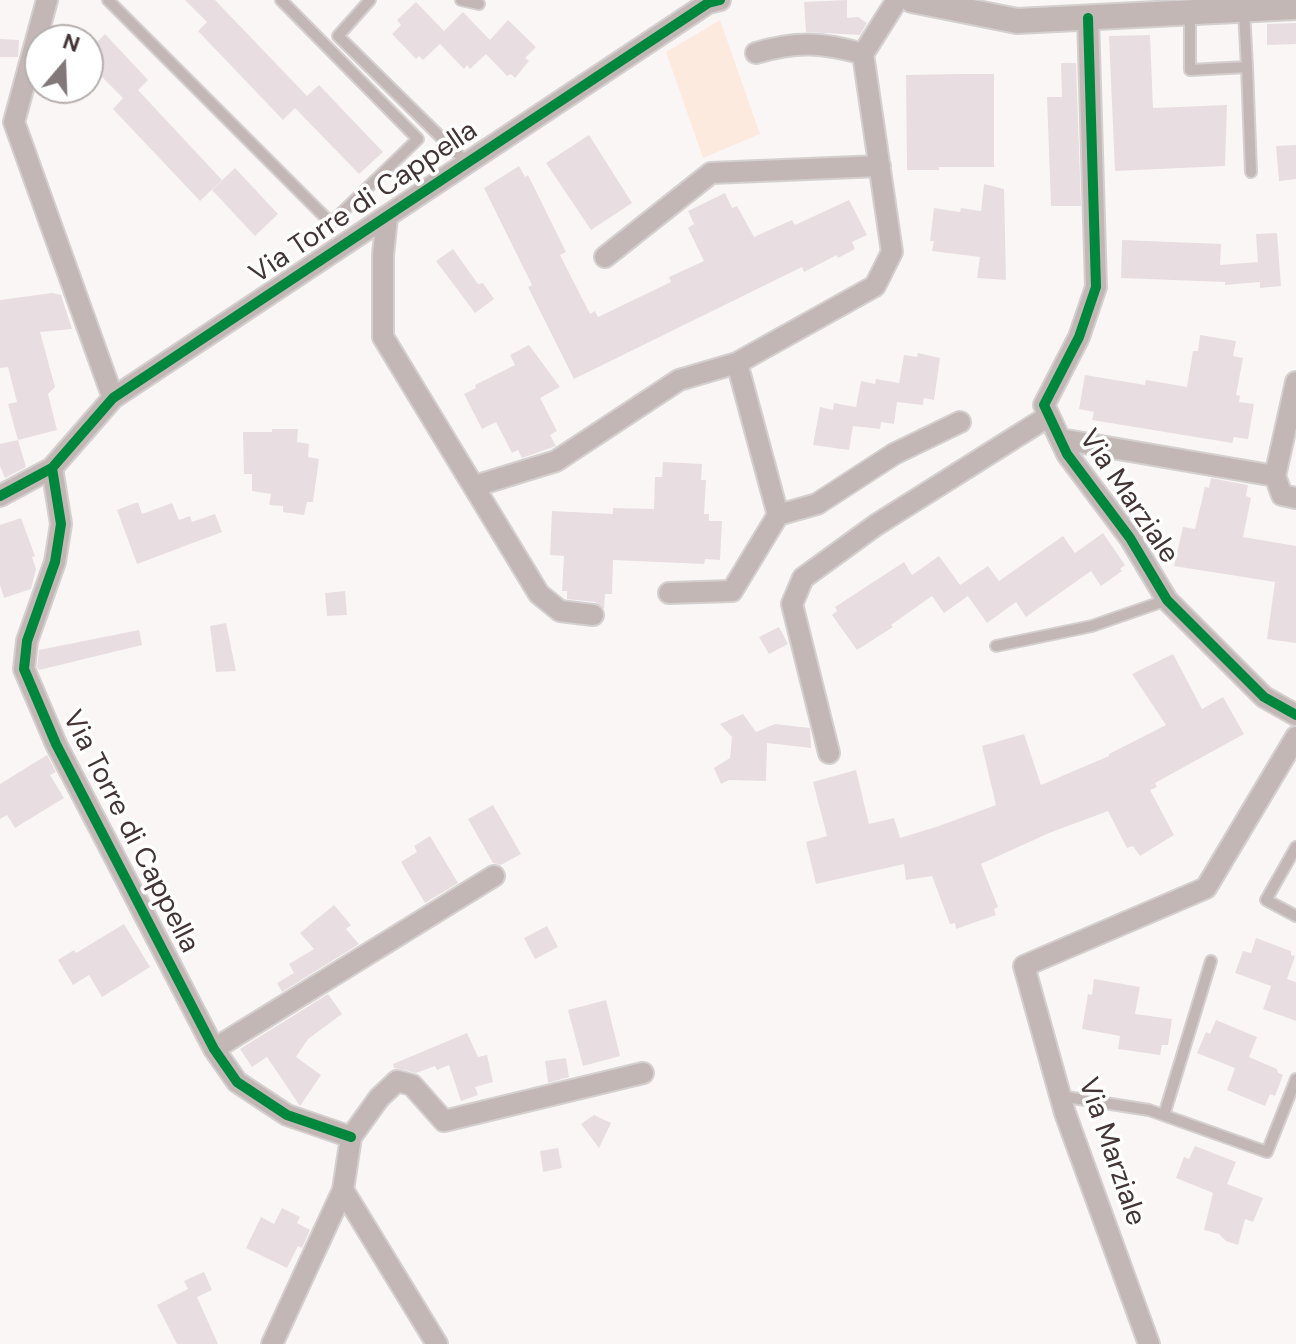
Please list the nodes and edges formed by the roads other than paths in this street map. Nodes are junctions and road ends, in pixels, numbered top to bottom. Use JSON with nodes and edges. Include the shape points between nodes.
{"nodes":[{"id":1,"x":47,"y":0,"type":"edge"},
{"id":2,"x":108,"y":0,"type":"edge"},
{"id":3,"x":281,"y":0,"type":"edge"},
{"id":4,"x":370,"y":0,"type":"edge"},
{"id":5,"x":461,"y":0,"type":"edge"},
{"id":6,"x":720,"y":0,"type":"edge"},
{"id":7,"x":897,"y":0,"type":"edge"},
{"id":8,"x":912,"y":0,"type":"edge"},
{"id":9,"x":479,"y":4,"type":"dead end"},
{"id":10,"x":1296,"y":7,"type":"edge"},
{"id":11,"x":1244,"y":10,"type":"junction"},
{"id":12,"x":1190,"y":13,"type":"junction"},
{"id":13,"x":1088,"y":18,"type":"junction"},
{"id":14,"x":756,"y":53,"type":"dead end"},
{"id":15,"x":863,"y":54,"type":"junction"},
{"id":16,"x":1247,"y":67,"type":"junction"},
{"id":17,"x":7,"y":123,"type":"edge"},
{"id":18,"x":467,"y":163,"type":"junction"},
{"id":19,"x":880,"y":166,"type":"junction"},
{"id":20,"x":1251,"y":172,"type":"dead end"},
{"id":21,"x":387,"y":217,"type":"junction"},
{"id":22,"x":605,"y":257,"type":"dead end"},
{"id":23,"x":737,"y":363,"type":"junction"},
{"id":24,"x":1296,"y":382,"type":"edge"},
{"id":25,"x":113,"y":398,"type":"junction"},
{"id":26,"x":1049,"y":416,"type":"junction"},
{"id":27,"x":960,"y":422,"type":"dead end"},
{"id":28,"x":1060,"y":439,"type":"junction"},
{"id":29,"x":52,"y":468,"type":"junction"},
{"id":30,"x":1275,"y":476,"type":"junction"},
{"id":31,"x":475,"y":486,"type":"junction"},
{"id":32,"x":0,"y":496,"type":"edge"},
{"id":33,"x":1296,"y":498,"type":"edge"},
{"id":34,"x":778,"y":515,"type":"junction"},
{"id":35,"x":669,"y":593,"type":"dead end"},
{"id":36,"x":1167,"y":600,"type":"junction"},
{"id":37,"x":593,"y":615,"type":"dead end"},
{"id":38,"x":996,"y":646,"type":"dead end"},
{"id":39,"x":1296,"y":715,"type":"edge"},
{"id":40,"x":1296,"y":737,"type":"edge"},
{"id":41,"x":829,"y":753,"type":"dead end"},
{"id":42,"x":1296,"y":847,"type":"edge"},
{"id":43,"x":494,"y":876,"type":"dead end"},
{"id":44,"x":1296,"y":916,"type":"edge"},
{"id":45,"x":1211,"y":961,"type":"dead end"},
{"id":46,"x":214,"y":1049,"type":"junction"},
{"id":47,"x":643,"y":1073,"type":"dead end"},
{"id":48,"x":1296,"y":1079,"type":"edge"},
{"id":49,"x":1060,"y":1096,"type":"junction"},
{"id":50,"x":1164,"y":1115,"type":"junction"},
{"id":51,"x":351,"y":1137,"type":"junction"},
{"id":52,"x":343,"y":1190,"type":"junction"},
{"id":53,"x":272,"y":1344,"type":"edge"},
{"id":54,"x":437,"y":1344,"type":"edge"},
{"id":55,"x":1149,"y":1344,"type":"edge"}],
"edges":[{"from":1,"to":17,"type":"street"},
{"from":2,"to":3,"type":"lane","via":[[331,223],[418,139]]},
{"from":4,"to":18,"type":"lane","via":[[338,36]]},
{"from":5,"to":9,"type":"lane"},
{"from":6,"to":18,"type":"street","name":"Via Torre di Cappella"},
{"from":7,"to":15,"type":"street"},
{"from":8,"to":13,"type":"street","via":[[1017,21]]},
{"from":10,"to":11,"type":"street"},
{"from":11,"to":12,"type":"street"},
{"from":11,"to":16,"type":"lane"},
{"from":12,"to":13,"type":"street"},
{"from":12,"to":16,"type":"lane","via":[[1190,70]]},
{"from":13,"to":26,"type":"street","name":"Via Marziale","via":[[1096,287],[1079,337],[1044,405]]},
{"from":14,"to":15,"type":"street","via":[[782,46],[831,45]]},
{"from":15,"to":19,"type":"street"},
{"from":16,"to":20,"type":"lane"},
{"from":17,"to":25,"type":"street"},
{"from":18,"to":21,"type":"street","name":"Via Torre di Cappella"},
{"from":19,"to":22,"type":"street","via":[[711,173]]},
{"from":19,"to":23,"type":"street","via":[[892,252],[875,286]]},
{"from":21,"to":25,"type":"street","name":"Via Torre di Cappella"},
{"from":21,"to":31,"type":"street","via":[[383,337]]},
{"from":23,"to":31,"type":"street","via":[[679,380],[556,461]]},
{"from":23,"to":34,"type":"street"},
{"from":24,"to":30,"type":"street"},
{"from":25,"to":29,"type":"street","name":"Via Torre di Cappella"},
{"from":26,"to":28,"type":"street","name":"Via Marziale"},
{"from":26,"to":41,"type":"street","name":"Via Marziale","via":[[876,525],[803,578],[792,604]]},
{"from":27,"to":34,"type":"street","via":[[894,454],[817,504]]},
{"from":28,"to":30,"type":"street"},
{"from":28,"to":36,"type":"street","name":"Via Marziale"},
{"from":29,"to":32,"type":"street","name":"Via Torre di Cappella"},
{"from":29,"to":46,"type":"street","name":"Via Torre di Cappella","via":[[61,524],[55,562],[27,641],[24,669],[56,744]]},
{"from":30,"to":33,"type":"street","via":[[1282,495]]},
{"from":31,"to":37,"type":"street","via":[[539,594],[560,611]]},
{"from":34,"to":35,"type":"street","via":[[732,591]]},
{"from":36,"to":38,"type":"lane","via":[[1092,626]]},
{"from":36,"to":39,"type":"street","name":"Via Marziale","via":[[1264,697]]},
{"from":40,"to":49,"type":"street","name":"Via Marziale","via":[[1206,888],[1024,966]]},
{"from":42,"to":44,"type":"lane","via":[[1266,900]]},
{"from":43,"to":46,"type":"street"},
{"from":45,"to":50,"type":"lane"},
{"from":46,"to":51,"type":"street","name":"Via Torre di Cappella","via":[[237,1082],[287,1115]]},
{"from":47,"to":51,"type":"street","via":[[444,1121],[412,1085],[397,1081]]},
{"from":48,"to":50,"type":"lane","via":[[1267,1152]]},
{"from":49,"to":50,"type":"lane"},
{"from":49,"to":55,"type":"street","name":"Via Marziale"},
{"from":51,"to":52,"type":"street"},
{"from":52,"to":53,"type":"street"},
{"from":52,"to":54,"type":"street"}]}
